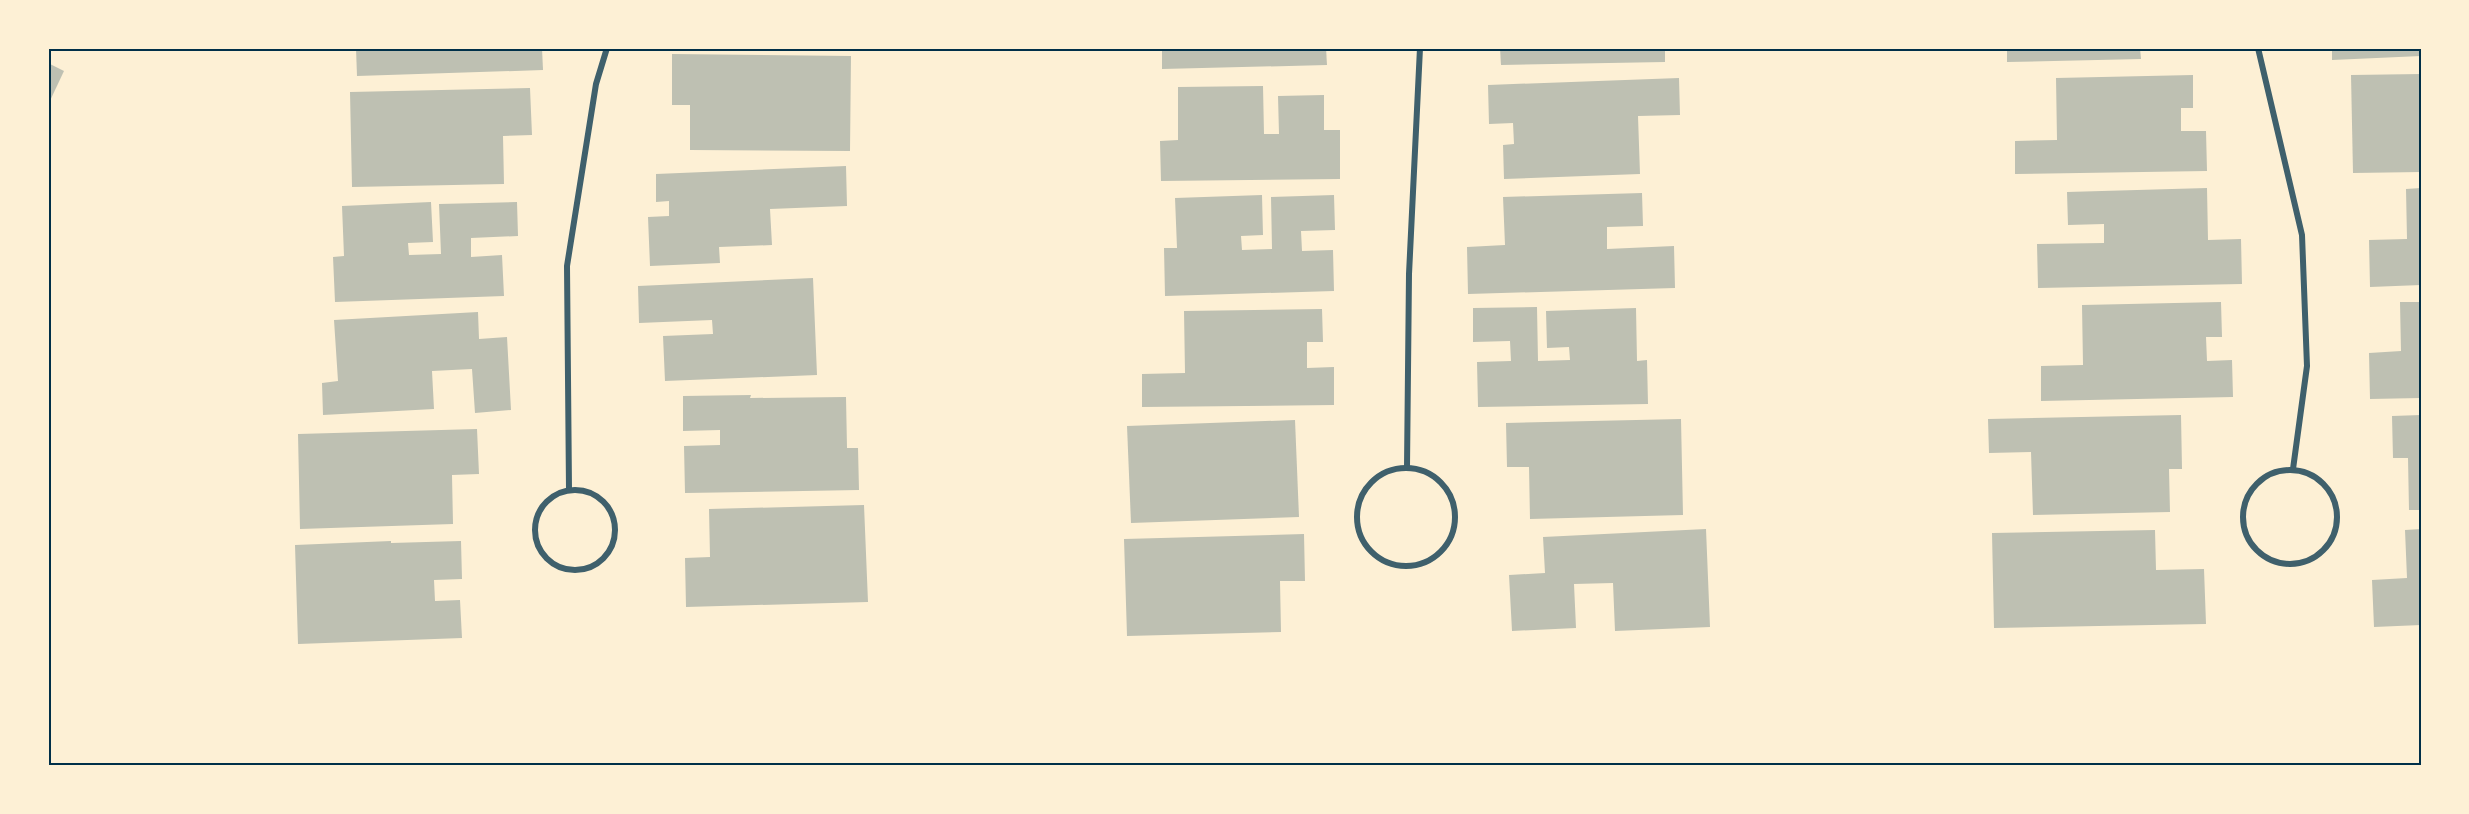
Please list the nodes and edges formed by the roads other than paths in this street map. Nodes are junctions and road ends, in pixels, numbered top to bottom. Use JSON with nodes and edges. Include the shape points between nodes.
{"nodes":[{"id":1,"x":607,"y":48,"type":"edge"},
{"id":2,"x":1420,"y":48,"type":"edge"},
{"id":3,"x":2258,"y":48,"type":"edge"},
{"id":4,"x":1407,"y":467,"type":"junction"},
{"id":5,"x":2293,"y":469,"type":"junction"},
{"id":6,"x":568,"y":490,"type":"junction"}],
"edges":[{"from":1,"to":6,"type":"street","via":[[596,84],[567,266]]},
{"from":2,"to":4,"type":"street","via":[[1409,274]]},
{"from":3,"to":5,"type":"street","via":[[2302,235],[2307,366]]},
{"from":4,"to":4,"type":"street","via":[[1388,471],[1372,482],[1361,497],[1357,517],[1361,535],[1371,551],[1387,562],[1406,566],[1425,563],[1441,552],[1452,536],[1455,517],[1452,498],[1441,482],[1425,471]]},
{"from":5,"to":5,"type":"street","via":[[2275,472],[2259,481],[2247,496],[2242,514],[2244,532],[2253,549],[2268,560],[2287,566],[2305,563],[2321,554],[2333,539],[2338,520],[2335,502],[2326,486],[2311,474]]},
{"from":6,"to":6,"type":"street","via":[[542,507],[536,521],[536,537],[541,551],[552,563],[582,570],[597,564],[608,553],[614,539],[614,523],[609,509],[598,497],[584,490]]}]}
